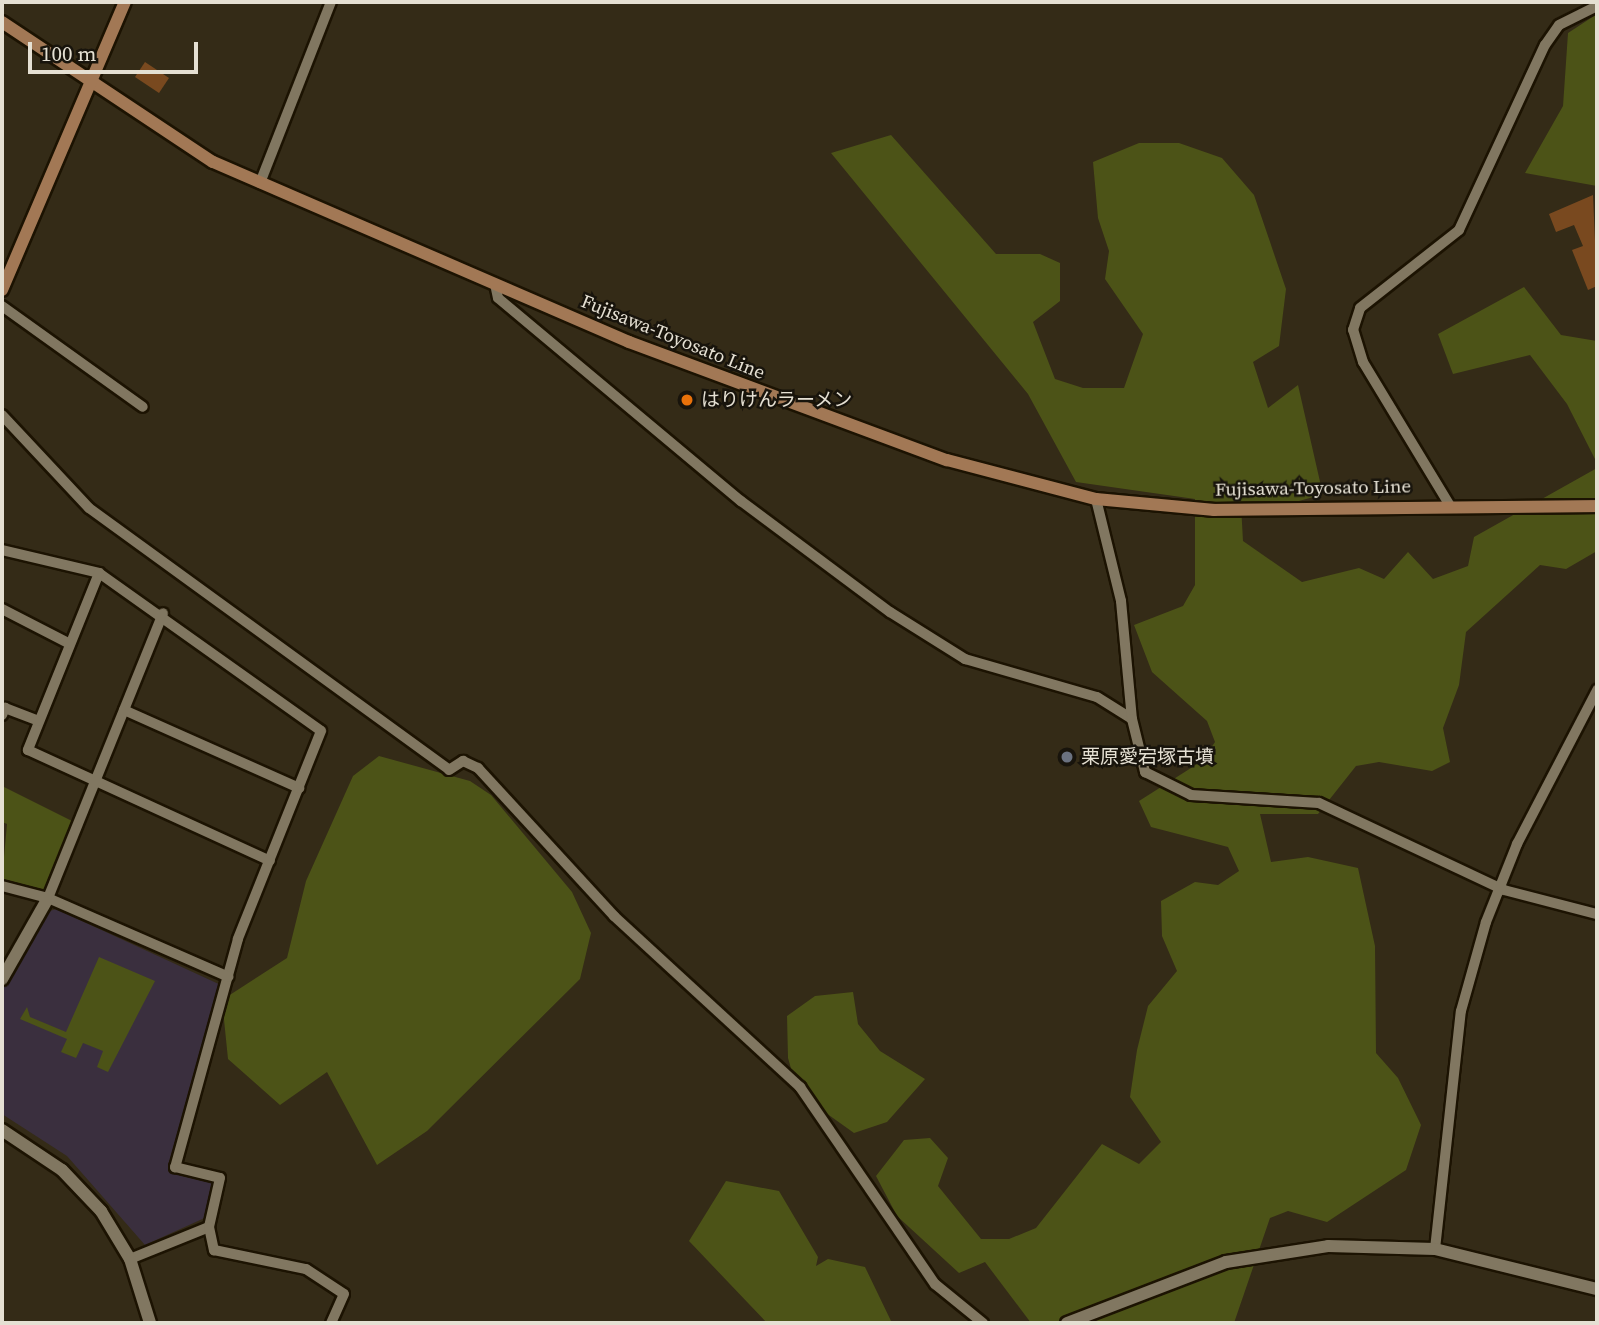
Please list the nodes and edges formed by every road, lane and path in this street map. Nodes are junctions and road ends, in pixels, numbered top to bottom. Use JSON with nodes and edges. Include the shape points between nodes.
{"nodes":[{"id":1,"x":125,"y":2,"type":"edge"},
{"id":2,"x":331,"y":2,"type":"edge"},
{"id":3,"x":1597,"y":5,"type":"edge"},
{"id":4,"x":2,"y":22,"type":"edge"},
{"id":5,"x":89,"y":81,"type":"junction"},
{"id":6,"x":260,"y":183,"type":"junction"},
{"id":7,"x":495,"y":284,"type":"junction"},
{"id":8,"x":2,"y":290,"type":"edge"},
{"id":9,"x":2,"y":306,"type":"edge"},
{"id":10,"x":143,"y":407,"type":"dead end"},
{"id":11,"x":2,"y":415,"type":"edge"},
{"id":12,"x":1096,"y":499,"type":"junction"},
{"id":13,"x":1449,"y":504,"type":"junction"},
{"id":14,"x":1597,"y":506,"type":"edge"},
{"id":15,"x":2,"y":550,"type":"edge"},
{"id":16,"x":99,"y":573,"type":"junction"},
{"id":17,"x":2,"y":609,"type":"edge"},
{"id":18,"x":163,"y":613,"type":"junction"},
{"id":19,"x":70,"y":644,"type":"junction"},
{"id":20,"x":1597,"y":690,"type":"edge"},
{"id":21,"x":124,"y":710,"type":"junction"},
{"id":22,"x":2,"y":715,"type":"edge"},
{"id":23,"x":1132,"y":719,"type":"junction"},
{"id":24,"x":40,"y":721,"type":"junction"},
{"id":25,"x":94,"y":784,"type":"junction"},
{"id":26,"x":299,"y":788,"type":"junction"},
{"id":27,"x":270,"y":861,"type":"junction"},
{"id":28,"x":2,"y":886,"type":"edge"},
{"id":29,"x":1504,"y":890,"type":"junction"},
{"id":30,"x":48,"y":898,"type":"junction"},
{"id":31,"x":1597,"y":914,"type":"edge"},
{"id":32,"x":4,"y":970,"type":"edge"},
{"id":33,"x":229,"y":977,"type":"junction"},
{"id":34,"x":2,"y":1130,"type":"edge"},
{"id":35,"x":209,"y":1227,"type":"junction"},
{"id":36,"x":1436,"y":1250,"type":"junction"},
{"id":37,"x":130,"y":1259,"type":"junction"},
{"id":38,"x":1597,"y":1289,"type":"edge"},
{"id":39,"x":150,"y":1323,"type":"edge"},
{"id":40,"x":331,"y":1323,"type":"edge"},
{"id":41,"x":983,"y":1323,"type":"edge"},
{"id":42,"x":1067,"y":1323,"type":"edge"}],
"edges":[{"from":1,"to":5,"type":"main road"},
{"from":2,"to":6,"type":"street"},
{"from":3,"to":13,"type":"street","via":[[1559,25],[1545,45],[1460,230],[1360,308],[1353,330],[1363,362]]},
{"from":4,"to":5,"type":"main road","name":"Fujisawa-Toyosato Line"},
{"from":5,"to":6,"type":"main road","name":"Fujisawa-Toyosato Line","via":[[213,162]]},
{"from":5,"to":8,"type":"main road"},
{"from":6,"to":7,"type":"main road","name":"Fujisawa-Toyosato Line"},
{"from":7,"to":12,"type":"main road","name":"Fujisawa-Toyosato Line","via":[[641,347],[947,460]]},
{"from":7,"to":23,"type":"street","via":[[498,299],[720,484],[890,612],[965,659],[1097,697]]},
{"from":9,"to":10,"type":"street"},
{"from":11,"to":41,"type":"street","via":[[89,508],[449,770],[463,761],[478,768],[614,916],[800,1087],[935,1284]]},
{"from":12,"to":13,"type":"main road","name":"Fujisawa-Toyosato Line","via":[[1214,510]]},
{"from":12,"to":23,"type":"street","via":[[1121,601]]},
{"from":13,"to":14,"type":"main road","name":"Fujisawa-Toyosato Line"},
{"from":15,"to":16,"type":"street"},
{"from":16,"to":18,"type":"street"},
{"from":16,"to":19,"type":"street"},
{"from":17,"to":19,"type":"street"},
{"from":18,"to":21,"type":"street"},
{"from":18,"to":26,"type":"street","via":[[321,731]]},
{"from":19,"to":24,"type":"street"},
{"from":20,"to":29,"type":"street","via":[[1517,844]]},
{"from":21,"to":25,"type":"street"},
{"from":21,"to":26,"type":"street"},
{"from":22,"to":24,"type":"street","via":[[5,708]]},
{"from":23,"to":29,"type":"street","via":[[1145,772],[1191,795],[1320,803]]},
{"from":24,"to":25,"type":"street","via":[[28,750]]},
{"from":25,"to":27,"type":"street"},
{"from":25,"to":30,"type":"street"},
{"from":26,"to":27,"type":"street"},
{"from":27,"to":33,"type":"street"},
{"from":28,"to":30,"type":"street"},
{"from":29,"to":31,"type":"street"},
{"from":29,"to":36,"type":"street","via":[[1486,922],[1461,1011]]},
{"from":30,"to":32,"type":"street"},
{"from":30,"to":33,"type":"street"},
{"from":33,"to":35,"type":"street","via":[[175,1167],[219,1178]]},
{"from":34,"to":37,"type":"street","via":[[83,1189]]},
{"from":35,"to":37,"type":"street"},
{"from":35,"to":40,"type":"street","via":[[214,1250],[306,1269],[344,1294]]},
{"from":36,"to":38,"type":"street"},
{"from":36,"to":42,"type":"street","via":[[1369,1244],[1256,1254]]},
{"from":37,"to":39,"type":"street"}]}
